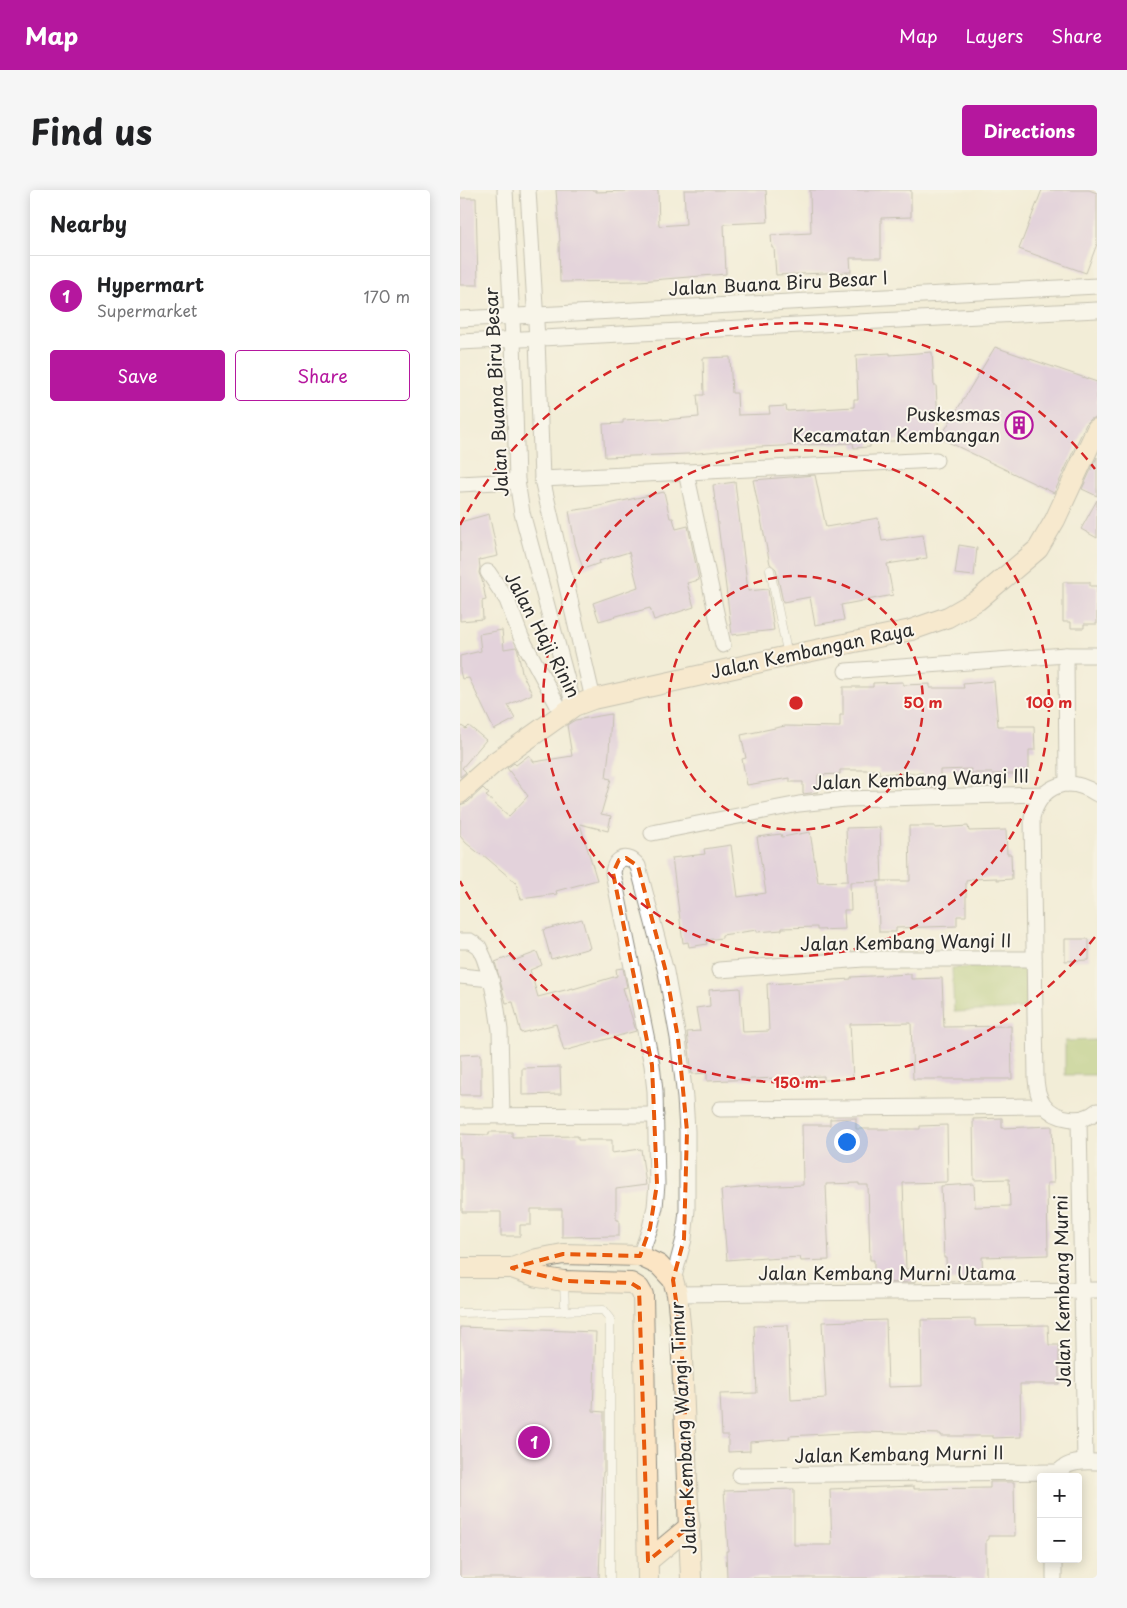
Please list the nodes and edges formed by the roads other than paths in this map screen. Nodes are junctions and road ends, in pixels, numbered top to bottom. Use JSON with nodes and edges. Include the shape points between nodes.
{"nodes":[{"id":1,"x":505,"y":190,"type":"edge"},
{"id":2,"x":528,"y":190,"type":"edge"},
{"id":3,"x":1097,"y":286,"type":"edge"},
{"id":4,"x":1097,"y":310,"type":"edge"},
{"id":5,"x":535,"y":315,"type":"junction"},
{"id":6,"x":512,"y":316,"type":"junction"},
{"id":7,"x":460,"y":319,"type":"edge"},
{"id":8,"x":513,"y":339,"type":"junction"},
{"id":9,"x":537,"y":339,"type":"junction"},
{"id":10,"x":460,"y":342,"type":"edge"},
{"id":11,"x":1097,"y":429,"type":"edge"},
{"id":12,"x":936,"y":460,"type":"dead end"},
{"id":13,"x":686,"y":472,"type":"junction"},
{"id":14,"x":542,"y":479,"type":"junction"},
{"id":15,"x":517,"y":482,"type":"junction"},
{"id":16,"x":460,"y":484,"type":"edge"},
{"id":17,"x":770,"y":570,"type":"dead end"},
{"id":18,"x":488,"y":572,"type":"dead end"},
{"id":19,"x":723,"y":645,"type":"dead end"},
{"id":20,"x":1066,"y":655,"type":"junction"},
{"id":21,"x":1097,"y":655,"type":"edge"},
{"id":22,"x":788,"y":656,"type":"junction"},
{"id":23,"x":846,"y":671,"type":"dead end"},
{"id":24,"x":577,"y":707,"type":"junction"},
{"id":25,"x":1067,"y":784,"type":"junction"},
{"id":26,"x":460,"y":792,"type":"edge"},
{"id":27,"x":1097,"y":793,"type":"edge"},
{"id":28,"x":1044,"y":794,"type":"junction"},
{"id":29,"x":652,"y":833,"type":"dead end"},
{"id":30,"x":460,"y":941,"type":"edge"},
{"id":31,"x":1034,"y":959,"type":"junction"},
{"id":32,"x":719,"y":970,"type":"dead end"},
{"id":33,"x":460,"y":976,"type":"edge"},
{"id":34,"x":491,"y":980,"type":"junction"},
{"id":35,"x":1045,"y":1106,"type":"junction"},
{"id":36,"x":720,"y":1109,"type":"dead end"},
{"id":37,"x":1097,"y":1112,"type":"edge"},
{"id":38,"x":656,"y":1115,"type":"junction"},
{"id":39,"x":460,"y":1116,"type":"edge"},
{"id":40,"x":502,"y":1116,"type":"junction"},
{"id":41,"x":1079,"y":1120,"type":"junction"},
{"id":42,"x":640,"y":1256,"type":"junction"},
{"id":43,"x":460,"y":1268,"type":"edge"},
{"id":44,"x":512,"y":1268,"type":"junction"},
{"id":45,"x":564,"y":1281,"type":"junction"},
{"id":46,"x":675,"y":1287,"type":"junction"},
{"id":47,"x":1089,"y":1291,"type":"edge"},
{"id":48,"x":565,"y":1311,"type":"junction"},
{"id":49,"x":460,"y":1313,"type":"edge"},
{"id":50,"x":1091,"y":1462,"type":"edge"},
{"id":51,"x":1059,"y":1473,"type":"edge"},
{"id":52,"x":740,"y":1475,"type":"dead end"},
{"id":53,"x":1037,"y":1475,"type":"edge"},
{"id":54,"x":690,"y":1526,"type":"junction"},
{"id":55,"x":1054,"y":1563,"type":"edge"},
{"id":56,"x":648,"y":1570,"type":"edge"},
{"id":57,"x":610,"y":1578,"type":"edge"},
{"id":58,"x":692,"y":1578,"type":"edge"},
{"id":59,"x":1054,"y":1578,"type":"edge"}],
"edges":[{"from":1,"to":6,"type":"street","name":"Jalan Buana Biru Besar"},
{"from":2,"to":5,"type":"street"},
{"from":3,"to":5,"type":"street","name":"Jalan Buana Biru Besar I"},
{"from":4,"to":9,"type":"street"},
{"from":5,"to":6,"type":"street","name":"Jalan Buana Biru Besar I"},
{"from":5,"to":9,"type":"street"},
{"from":6,"to":7,"type":"street","name":"Jalan Buana Biru Besar I"},
{"from":6,"to":8,"type":"street","name":"Jalan Buana Biru Besar"},
{"from":8,"to":9,"type":"street"},
{"from":8,"to":10,"type":"street"},
{"from":8,"to":15,"type":"street","name":"Jalan Buana Biru Besar"},
{"from":9,"to":14,"type":"street"},
{"from":11,"to":22,"type":"main road","name":"Jalan Kembangan Raya","via":[[1056,520],[1038,549],[978,600],[948,617],[911,630]]},
{"from":12,"to":13,"type":"street"},
{"from":13,"to":14,"type":"street"},
{"from":13,"to":19,"type":"street"},
{"from":14,"to":24,"type":"street"},
{"from":15,"to":16,"type":"street"},
{"from":15,"to":24,"type":"street","name":"Jalan Buana Biru Besar","via":[[522,512]]},
{"from":17,"to":22,"type":"lane"},
{"from":18,"to":24,"type":"street","name":"Jalan Haji Rinin","via":[[507,600],[521,636]]},
{"from":20,"to":21,"type":"street"},
{"from":20,"to":23,"type":"street"},
{"from":20,"to":25,"type":"street"},
{"from":22,"to":24,"type":"main road","name":"Jalan Kembangan Raya"},
{"from":24,"to":26,"type":"main road","name":"Jalan Kembangan Raya","via":[[494,763]]},
{"from":25,"to":27,"type":"street","via":[[1083,786]]},
{"from":25,"to":28,"type":"street"},
{"from":28,"to":29,"type":"street","name":"Jalan Kembang Wangi III","via":[[845,799],[799,804]]},
{"from":28,"to":31,"type":"street","via":[[1032,817]]},
{"from":30,"to":34,"type":"street","via":[[470,940],[479,947]]},
{"from":31,"to":32,"type":"street","name":"Jalan Kembang Wangi II","via":[[863,959]]},
{"from":31,"to":35,"type":"street","via":[[1036,1079],[1038,1093]]},
{"from":33,"to":34,"type":"street"},
{"from":34,"to":40,"type":"street","via":[[500,1030]]},
{"from":35,"to":36,"type":"street"},
{"from":35,"to":41,"type":"street","via":[[1059,1116]]},
{"from":37,"to":41,"type":"street"},
{"from":38,"to":40,"type":"street"},
{"from":38,"to":42,"type":"street","via":[[655,1207]]},
{"from":38,"to":46,"type":"street","name":"Jalan Kembang Wangi Timur","via":[[652,1065],[613,873],[619,860],[626,858],[638,866],[666,972],[685,1098],[687,1210]]},
{"from":39,"to":40,"type":"street"},
{"from":41,"to":47,"type":"street","name":"Jalan Kembang Murni"},
{"from":42,"to":44,"type":"main road","via":[[563,1254]]},
{"from":42,"to":46,"type":"main road","via":[[658,1265]]},
{"from":43,"to":44,"type":"main road"},
{"from":44,"to":45,"type":"main road"},
{"from":45,"to":48,"type":"lane"},
{"from":45,"to":56,"type":"main road","name":"Jalan Kembang Wangi Timur","via":[[631,1283],[640,1288]]},
{"from":46,"to":47,"type":"street","name":"Jalan Kembang Murni Utama"},
{"from":46,"to":54,"type":"main road","name":"Jalan Kembang Wangi Timur","via":[[681,1334]]},
{"from":47,"to":50,"type":"street","name":"Jalan Kembang Murni"},
{"from":48,"to":49,"type":"lane"},
{"from":48,"to":57,"type":"lane","via":[[603,1310],[610,1319]]},
{"from":50,"to":51,"type":"street","via":[[1068,1464]]},
{"from":52,"to":53,"type":"street","name":"Jalan Kembang Murni II"},
{"from":54,"to":56,"type":"main road"},
{"from":54,"to":58,"type":"main road","name":"Jalan Kembang Wangi Timur"},
{"from":55,"to":59,"type":"street"}]}
